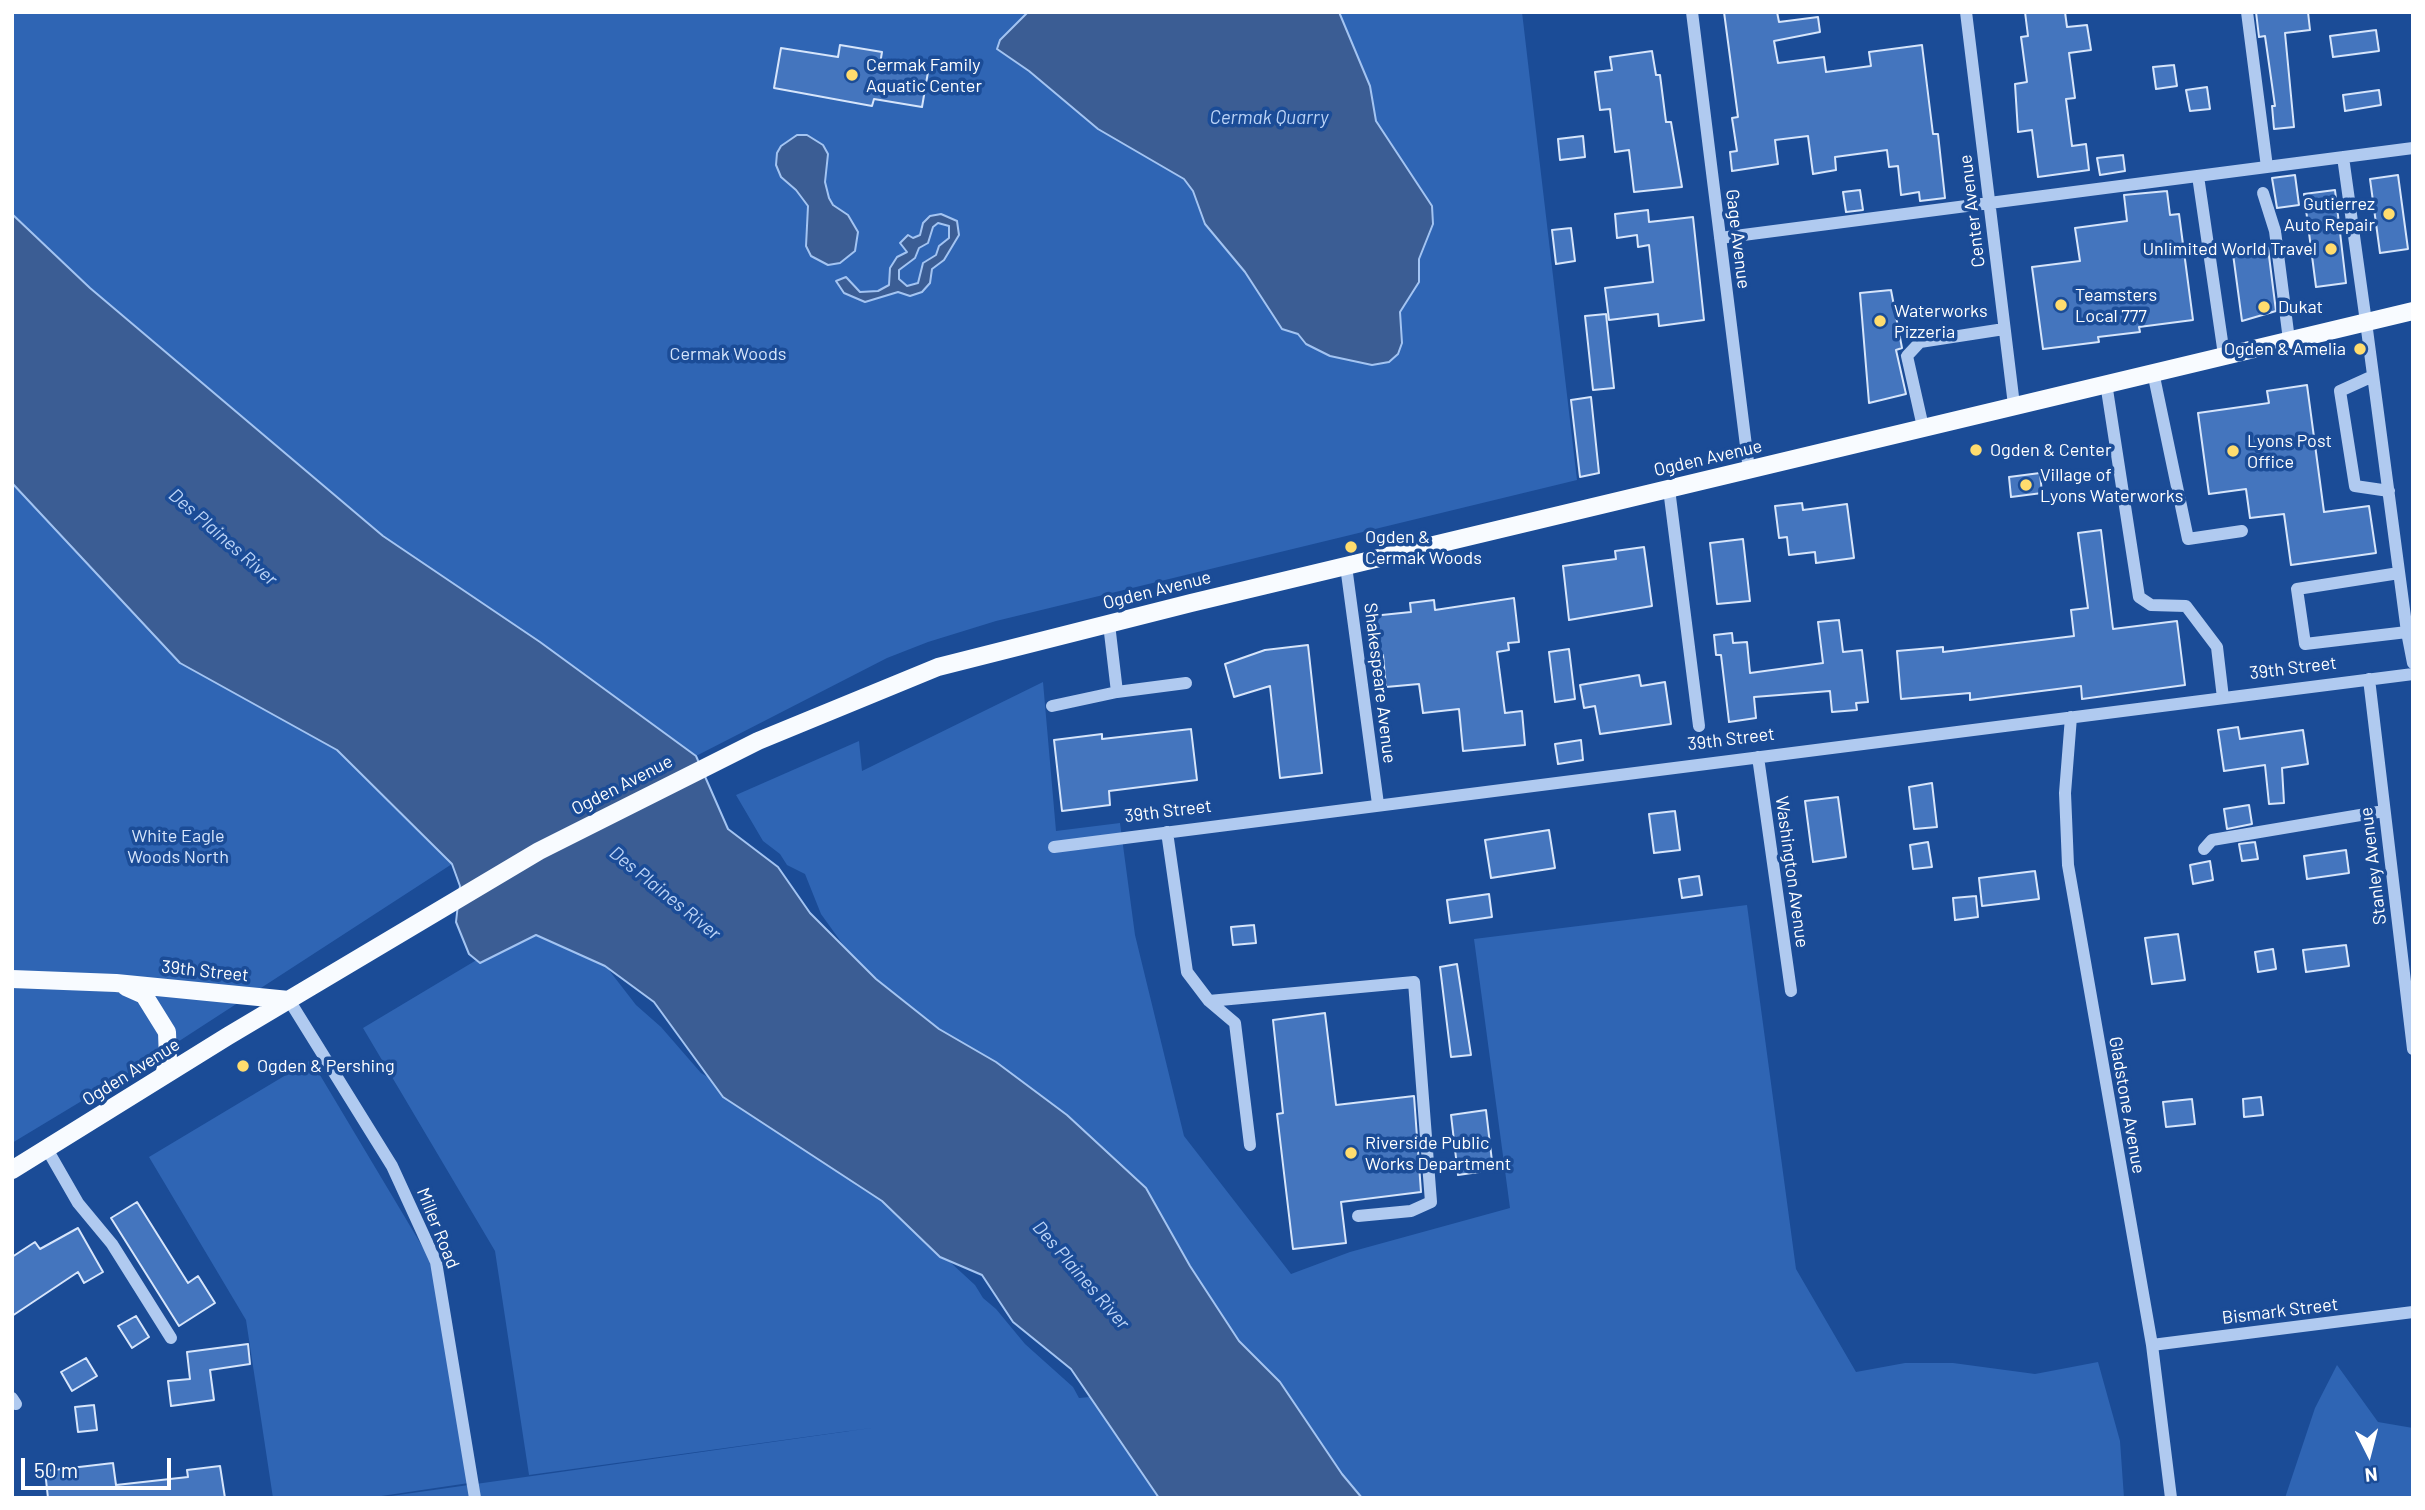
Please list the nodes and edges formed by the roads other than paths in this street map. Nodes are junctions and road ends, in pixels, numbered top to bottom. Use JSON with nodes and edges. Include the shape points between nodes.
{"nodes":[{"id":1,"x":1692,"y":12,"type":"edge"},
{"id":2,"x":1966,"y":12,"type":"edge"},
{"id":3,"x":2247,"y":12,"type":"edge"},
{"id":4,"x":2413,"y":148,"type":"edge"},
{"id":5,"x":2343,"y":157,"type":"junction"},
{"id":6,"x":2267,"y":167,"type":"junction"},
{"id":7,"x":2198,"y":176,"type":"junction"},
{"id":8,"x":2263,"y":193,"type":"dead end"},
{"id":9,"x":1989,"y":204,"type":"junction"},
{"id":10,"x":1720,"y":239,"type":"junction"},
{"id":11,"x":2412,"y":314,"type":"edge"},
{"id":12,"x":2367,"y":322,"type":"junction"},
{"id":13,"x":2004,"y":329,"type":"junction"},
{"id":14,"x":2289,"y":340,"type":"junction"},
{"id":15,"x":2224,"y":355,"type":"junction"},
{"id":16,"x":2153,"y":372,"type":"junction"},
{"id":17,"x":2374,"y":376,"type":"junction"},
{"id":18,"x":2106,"y":383,"type":"junction"},
{"id":19,"x":2014,"y":405,"type":"junction"},
{"id":20,"x":1923,"y":427,"type":"junction"},
{"id":21,"x":1749,"y":470,"type":"junction"},
{"id":22,"x":1669,"y":489,"type":"junction"},
{"id":23,"x":2389,"y":491,"type":"junction"},
{"id":24,"x":2242,"y":531,"type":"dead end"},
{"id":25,"x":1346,"y":566,"type":"junction"},
{"id":26,"x":2399,"y":573,"type":"junction"},
{"id":27,"x":1109,"y":624,"type":"junction"},
{"id":28,"x":2407,"y":632,"type":"junction"},
{"id":29,"x":2413,"y":663,"type":"edge"},
{"id":30,"x":2413,"y":674,"type":"edge"},
{"id":31,"x":2369,"y":679,"type":"junction"},
{"id":32,"x":1186,"y":683,"type":"dead end"},
{"id":33,"x":1117,"y":692,"type":"junction"},
{"id":34,"x":2223,"y":698,"type":"junction"},
{"id":35,"x":1052,"y":706,"type":"dead end"},
{"id":36,"x":2071,"y":717,"type":"junction"},
{"id":37,"x":1699,"y":726,"type":"dead end"},
{"id":38,"x":1758,"y":757,"type":"junction"},
{"id":39,"x":1378,"y":804,"type":"junction"},
{"id":40,"x":2384,"y":811,"type":"junction"},
{"id":41,"x":1167,"y":832,"type":"junction"},
{"id":42,"x":1054,"y":847,"type":"dead end"},
{"id":43,"x":2204,"y":849,"type":"dead end"},
{"id":44,"x":12,"y":979,"type":"edge"},
{"id":45,"x":116,"y":983,"type":"junction"},
{"id":46,"x":1791,"y":991,"type":"dead end"},
{"id":47,"x":289,"y":1000,"type":"junction"},
{"id":48,"x":1209,"y":1001,"type":"junction"},
{"id":49,"x":2413,"y":1049,"type":"edge"},
{"id":50,"x":164,"y":1075,"type":"junction"},
{"id":51,"x":1250,"y":1144,"type":"dead end"},
{"id":52,"x":47,"y":1149,"type":"junction"},
{"id":53,"x":12,"y":1170,"type":"edge"},
{"id":54,"x":1358,"y":1216,"type":"dead end"},
{"id":55,"x":2413,"y":1312,"type":"edge"},
{"id":56,"x":171,"y":1338,"type":"dead end"},
{"id":57,"x":2152,"y":1345,"type":"junction"},
{"id":58,"x":475,"y":1498,"type":"edge"},
{"id":59,"x":2171,"y":1498,"type":"edge"}],
"edges":[{"from":1,"to":10,"type":"street","name":"Gage Avenue"},
{"from":2,"to":9,"type":"street","name":"Center Avenue"},
{"from":3,"to":6,"type":"street"},
{"from":4,"to":5,"type":"street"},
{"from":5,"to":6,"type":"street"},
{"from":5,"to":12,"type":"street"},
{"from":6,"to":7,"type":"street"},
{"from":7,"to":9,"type":"street"},
{"from":7,"to":15,"type":"street"},
{"from":8,"to":14,"type":"street","via":[[2275,231]]},
{"from":9,"to":10,"type":"street"},
{"from":9,"to":13,"type":"street","name":"Center Avenue"},
{"from":10,"to":21,"type":"street","name":"Gage Avenue"},
{"from":11,"to":12,"type":"main road","name":"Ogden Avenue"},
{"from":12,"to":14,"type":"main road","name":"Ogden Avenue"},
{"from":12,"to":17,"type":"street"},
{"from":13,"to":19,"type":"street","name":"Center Avenue"},
{"from":13,"to":20,"type":"street","via":[[1920,342],[1907,356]]},
{"from":14,"to":15,"type":"main road","name":"Ogden Avenue"},
{"from":15,"to":16,"type":"main road","name":"Ogden Avenue"},
{"from":16,"to":18,"type":"main road","name":"Ogden Avenue"},
{"from":16,"to":24,"type":"street","via":[[2188,539]]},
{"from":17,"to":23,"type":"street"},
{"from":17,"to":23,"type":"street","via":[[2340,391],[2355,486]]},
{"from":18,"to":19,"type":"main road","name":"Ogden Avenue"},
{"from":18,"to":34,"type":"street","via":[[2139,597],[2151,604],[2186,606],[2217,647]]},
{"from":19,"to":20,"type":"main road","name":"Ogden Avenue"},
{"from":20,"to":21,"type":"main road","name":"Ogden Avenue"},
{"from":21,"to":22,"type":"main road","name":"Ogden Avenue"},
{"from":22,"to":25,"type":"main road","name":"Ogden Avenue"},
{"from":22,"to":37,"type":"street"},
{"from":23,"to":26,"type":"street"},
{"from":25,"to":27,"type":"main road","name":"Ogden Avenue"},
{"from":25,"to":39,"type":"street","name":"Shakespeare Avenue"},
{"from":26,"to":28,"type":"street"},
{"from":26,"to":28,"type":"street","via":[[2297,589],[2305,644]]},
{"from":27,"to":33,"type":"street"},
{"from":27,"to":47,"type":"main road","name":"Ogden Avenue","via":[[938,667],[758,741],[539,851]]},
{"from":28,"to":29,"type":"street"},
{"from":30,"to":31,"type":"street","name":"39th Street"},
{"from":31,"to":34,"type":"street","name":"39th Street"},
{"from":31,"to":40,"type":"street","name":"Stanley Avenue"},
{"from":32,"to":33,"type":"street"},
{"from":33,"to":35,"type":"street"},
{"from":34,"to":36,"type":"street","name":"39th Street"},
{"from":36,"to":38,"type":"street","name":"39th Street"},
{"from":36,"to":57,"type":"street","name":"Gladstone Avenue","via":[[2065,793],[2068,865]]},
{"from":38,"to":39,"type":"street","name":"39th Street"},
{"from":38,"to":46,"type":"street","name":"Washington Avenue"},
{"from":39,"to":41,"type":"street","name":"39th Street"},
{"from":40,"to":43,"type":"street","via":[[2212,840]]},
{"from":40,"to":49,"type":"street","name":"Stanley Avenue"},
{"from":41,"to":42,"type":"street","name":"39th Street"},
{"from":41,"to":48,"type":"street","via":[[1187,972]]},
{"from":44,"to":45,"type":"main road","name":"39th Street"},
{"from":45,"to":47,"type":"main road","name":"39th Street"},
{"from":45,"to":50,"type":"main road","name":"39th Street","via":[[144,995],[158,1013],[169,1046]]},
{"from":47,"to":50,"type":"main road","name":"Ogden Avenue"},
{"from":47,"to":58,"type":"street","name":"Miller Road","via":[[392,1166],[436,1262]]},
{"from":48,"to":51,"type":"street","via":[[1235,1023]]},
{"from":48,"to":54,"type":"street","via":[[1414,982],[1432,1202],[1411,1211]]},
{"from":50,"to":52,"type":"main road","name":"Ogden Avenue"},
{"from":52,"to":53,"type":"main road","name":"Ogden Avenue"},
{"from":52,"to":56,"type":"street","via":[[78,1203],[111,1244]]},
{"from":55,"to":57,"type":"street","name":"Bismark Street"},
{"from":57,"to":59,"type":"street","name":"Gladstone Avenue"}]}
